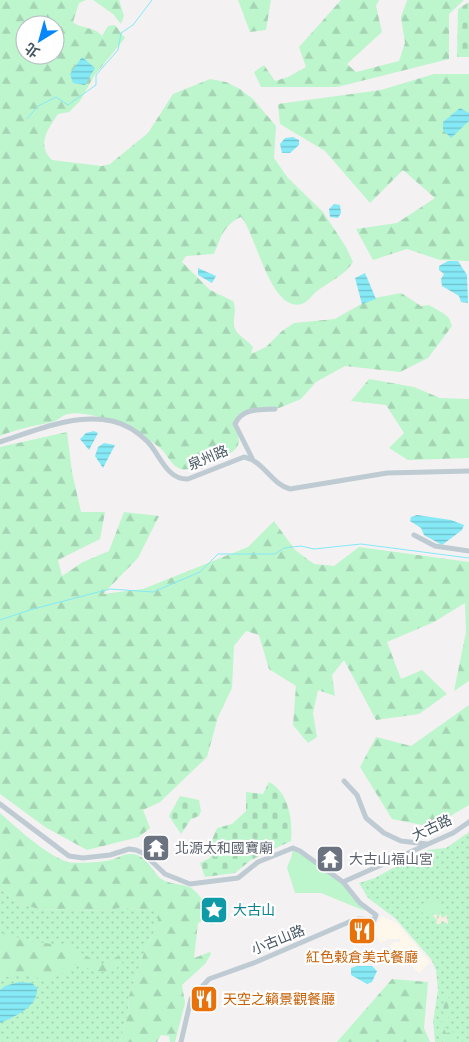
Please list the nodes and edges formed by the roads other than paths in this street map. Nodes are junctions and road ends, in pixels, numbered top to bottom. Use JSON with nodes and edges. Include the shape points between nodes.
{"nodes":[{"id":1,"x":275,"y":409,"type":"dead end"},
{"id":2,"x":0,"y":442,"type":"edge"},
{"id":3,"x":252,"y":458,"type":"junction"},
{"id":4,"x":469,"y":471,"type":"edge"},
{"id":5,"x":414,"y":536,"type":"dead end"},
{"id":6,"x":469,"y":551,"type":"edge"},
{"id":7,"x":344,"y":780,"type":"dead end"},
{"id":8,"x":0,"y":804,"type":"edge"},
{"id":9,"x":469,"y":822,"type":"edge"},
{"id":10,"x":427,"y":844,"type":"junction"},
{"id":11,"x":343,"y":882,"type":"junction"},
{"id":12,"x":181,"y":1042,"type":"edge"}],
"edges":[{"from":1,"to":3,"type":"street","via":[[244,412],[238,416],[235,424]]},
{"from":2,"to":3,"type":"street","name":"泉州路","via":[[59,424],[99,419],[131,428],[149,443],[179,479],[188,479],[238,457]]},
{"from":3,"to":4,"type":"street","via":[[277,483],[290,489],[387,473]]},
{"from":5,"to":6,"type":"street","via":[[435,546]]},
{"from":7,"to":10,"type":"street","via":[[357,795],[366,818],[384,833],[401,841]]},
{"from":8,"to":11,"type":"street","via":[[70,856],[84,858],[136,850],[165,874],[190,884],[238,878],[258,862],[293,848]]},
{"from":9,"to":10,"type":"street","name":"大古路"},
{"from":10,"to":11,"type":"street","name":"大古路"},
{"from":11,"to":12,"type":"street","name":"小古山路","via":[[360,903],[376,915],[374,920],[349,922],[209,979],[191,999]]}]}
